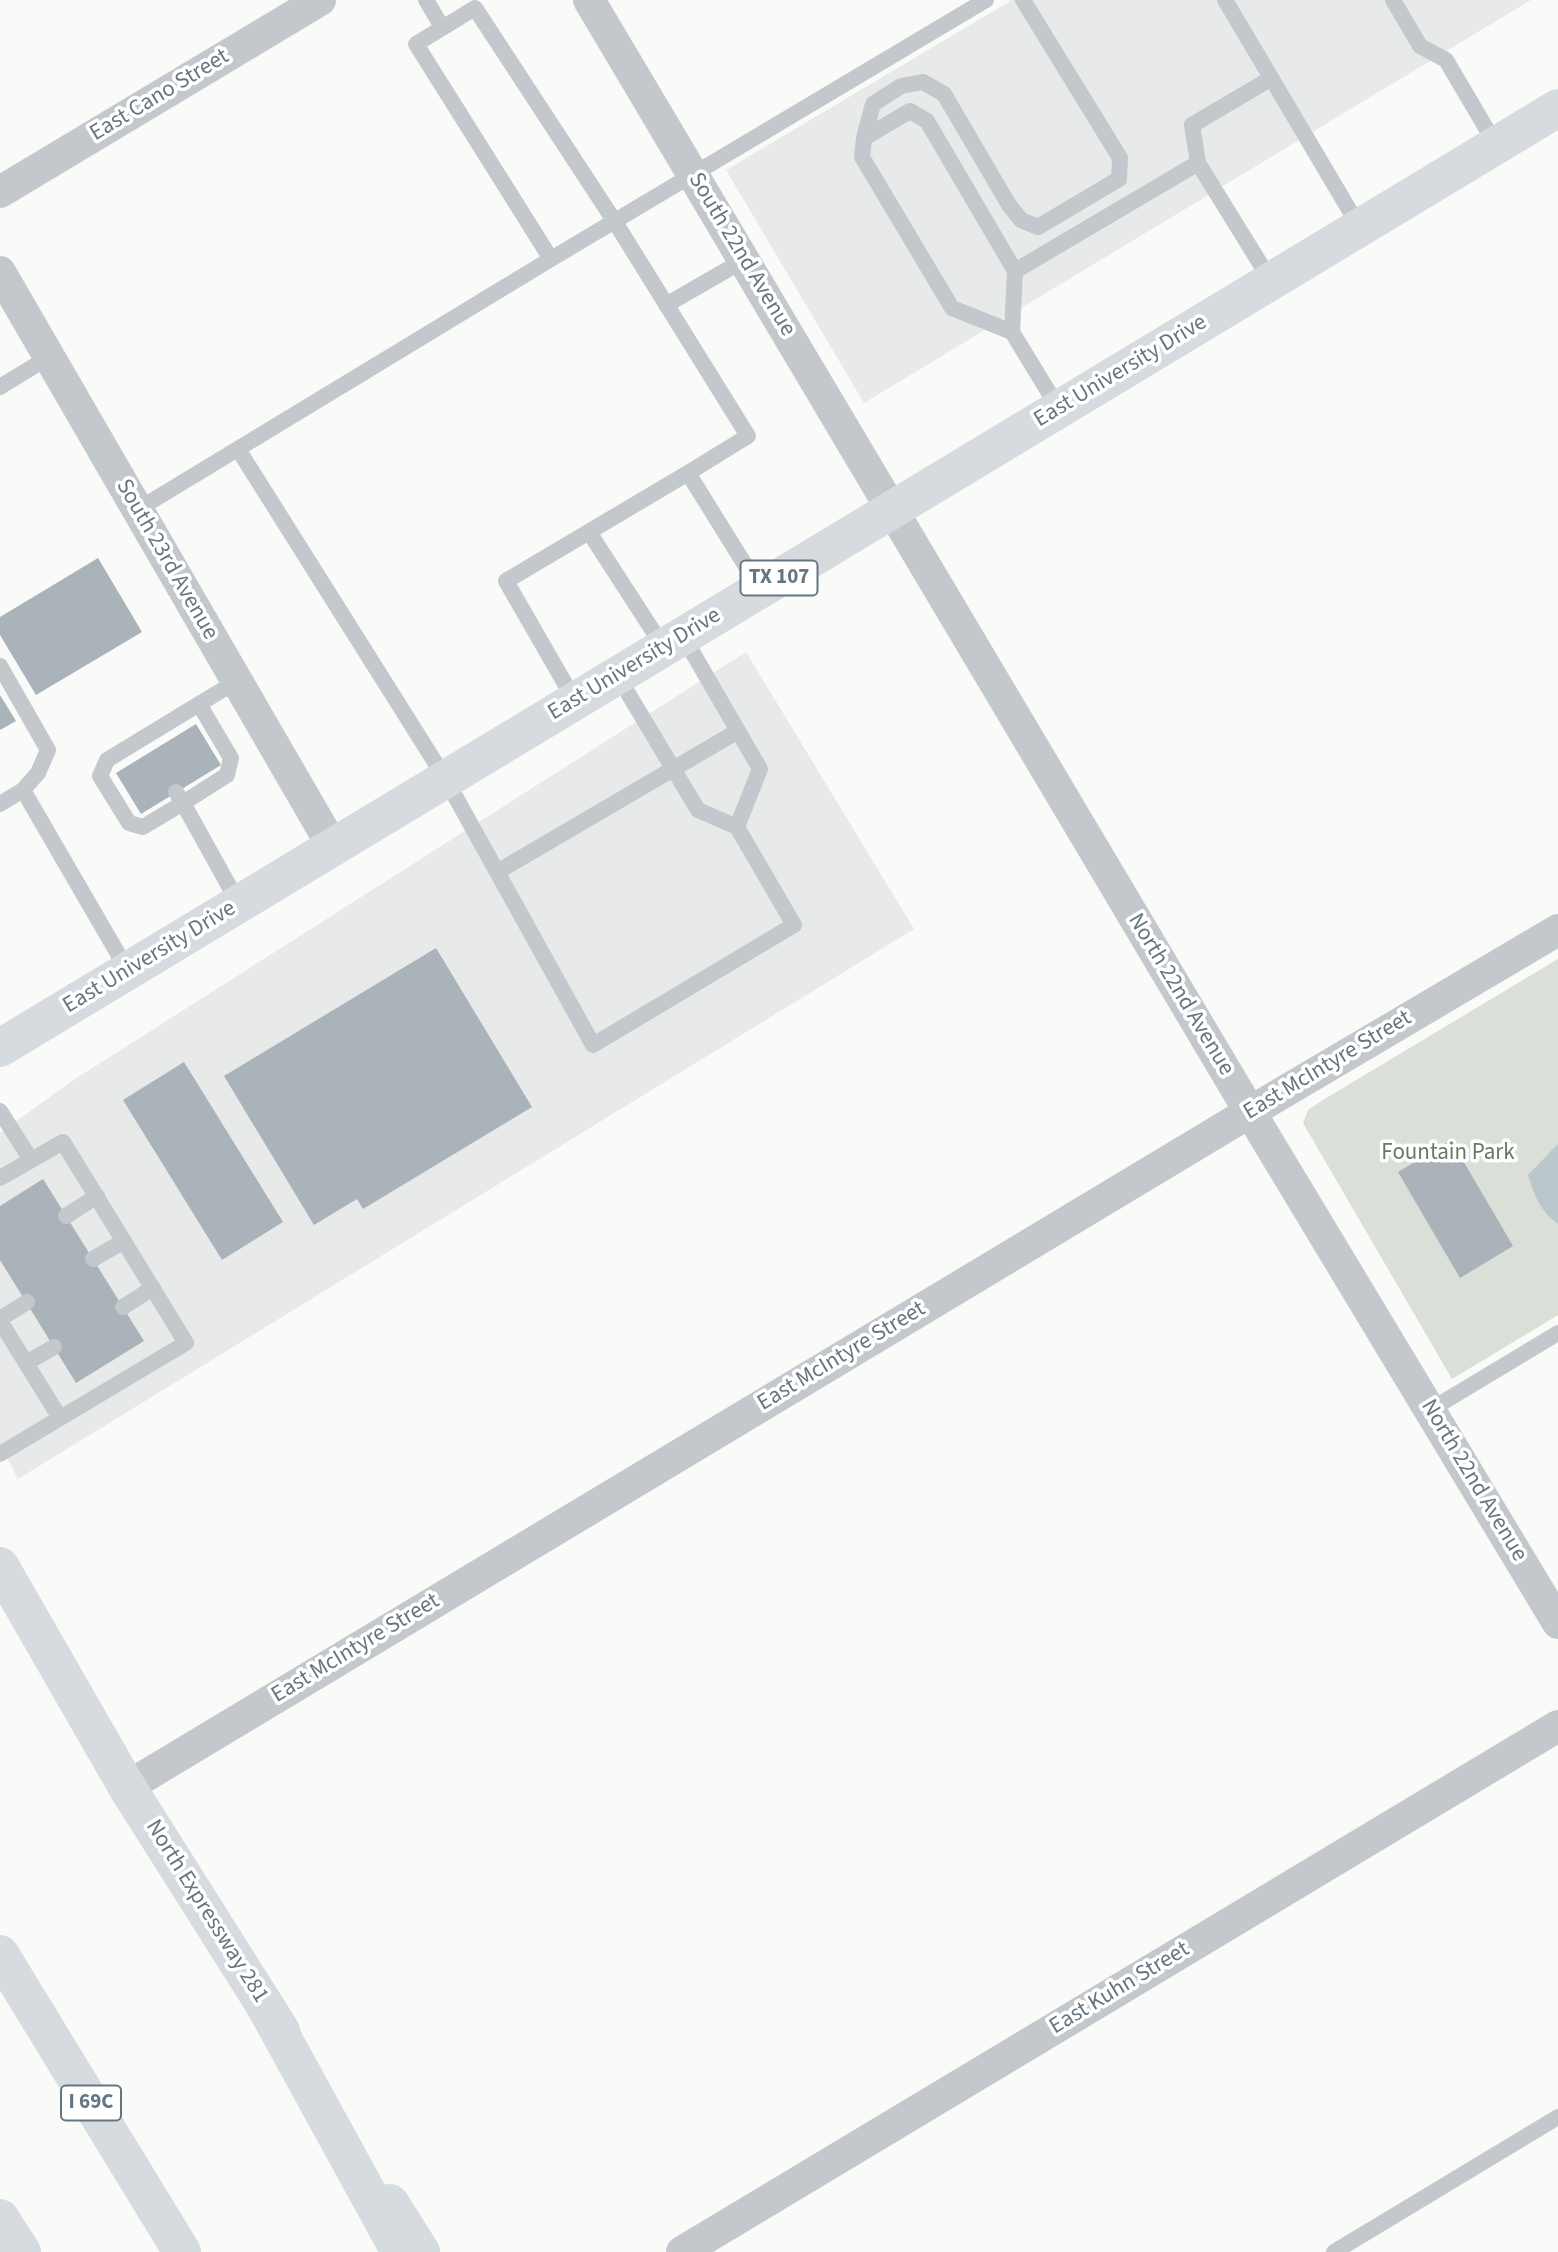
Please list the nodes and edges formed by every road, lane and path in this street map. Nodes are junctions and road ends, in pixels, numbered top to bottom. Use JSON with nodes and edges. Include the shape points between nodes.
{"nodes":[{"id":1,"x":320,"y":0,"type":"edge"},
{"id":2,"x":426,"y":0,"type":"edge"},
{"id":3,"x":589,"y":0,"type":"edge"},
{"id":4,"x":986,"y":0,"type":"edge"},
{"id":5,"x":1023,"y":0,"type":"edge"},
{"id":6,"x":1225,"y":0,"type":"edge"},
{"id":7,"x":1394,"y":0,"type":"edge"},
{"id":8,"x":442,"y":27,"type":"junction"},
{"id":9,"x":1270,"y":79,"type":"junction"},
{"id":10,"x":1558,"y":108,"type":"edge"},
{"id":11,"x":863,"y":138,"type":"junction"},
{"id":12,"x":1496,"y":145,"type":"junction"},
{"id":13,"x":1198,"y":163,"type":"junction"},
{"id":14,"x":693,"y":175,"type":"junction"},
{"id":15,"x":0,"y":192,"type":"edge"},
{"id":16,"x":615,"y":222,"type":"junction"},
{"id":17,"x":1360,"y":228,"type":"junction"},
{"id":18,"x":551,"y":259,"type":"junction"},
{"id":19,"x":744,"y":260,"type":"junction"},
{"id":20,"x":1015,"y":271,"type":"junction"},
{"id":21,"x":0,"y":272,"type":"edge"},
{"id":22,"x":1270,"y":281,"type":"junction"},
{"id":23,"x":666,"y":305,"type":"junction"},
{"id":24,"x":1012,"y":332,"type":"junction"},
{"id":25,"x":49,"y":357,"type":"junction"},
{"id":26,"x":0,"y":387,"type":"edge"},
{"id":27,"x":1059,"y":409,"type":"junction"},
{"id":28,"x":239,"y":449,"type":"junction"},
{"id":29,"x":688,"y":473,"type":"junction"},
{"id":30,"x":137,"y":510,"type":"junction"},
{"id":31,"x":892,"y":510,"type":"junction"},
{"id":32,"x":589,"y":531,"type":"junction"},
{"id":33,"x":760,"y":589,"type":"junction"},
{"id":34,"x":673,"y":642,"type":"junction"},
{"id":35,"x":0,"y":666,"type":"edge"},
{"id":36,"x":617,"y":675,"type":"junction"},
{"id":37,"x":237,"y":681,"type":"junction"},
{"id":38,"x":575,"y":701,"type":"junction"},
{"id":39,"x":199,"y":704,"type":"junction"},
{"id":40,"x":738,"y":731,"type":"junction"},
{"id":41,"x":673,"y":768,"type":"junction"},
{"id":42,"x":445,"y":778,"type":"junction"},
{"id":43,"x":23,"y":790,"type":"junction"},
{"id":44,"x":179,"y":798,"type":"junction"},
{"id":45,"x":0,"y":804,"type":"edge"},
{"id":46,"x":737,"y":827,"type":"junction"},
{"id":47,"x":333,"y":847,"type":"junction"},
{"id":48,"x":497,"y":872,"type":"junction"},
{"id":49,"x":239,"y":904,"type":"junction"},
{"id":50,"x":1558,"y":930,"type":"edge"},
{"id":51,"x":128,"y":971,"type":"junction"},
{"id":52,"x":0,"y":1048,"type":"edge"},
{"id":53,"x":0,"y":1111,"type":"edge"},
{"id":54,"x":1250,"y":1112,"type":"junction"},
{"id":55,"x":31,"y":1160,"type":"junction"},
{"id":56,"x":0,"y":1178,"type":"edge"},
{"id":57,"x":97,"y":1196,"type":"junction"},
{"id":58,"x":66,"y":1216,"type":"dead end"},
{"id":59,"x":124,"y":1241,"type":"junction"},
{"id":60,"x":93,"y":1259,"type":"dead end"},
{"id":61,"x":153,"y":1288,"type":"junction"},
{"id":62,"x":27,"y":1302,"type":"dead end"},
{"id":63,"x":123,"y":1307,"type":"dead end"},
{"id":64,"x":0,"y":1320,"type":"edge"},
{"id":65,"x":1558,"y":1333,"type":"edge"},
{"id":66,"x":54,"y":1347,"type":"dead end"},
{"id":67,"x":26,"y":1363,"type":"junction"},
{"id":68,"x":1430,"y":1410,"type":"junction"},
{"id":69,"x":60,"y":1418,"type":"junction"},
{"id":70,"x":0,"y":1454,"type":"edge"},
{"id":71,"x":0,"y":1566,"type":"edge"},
{"id":72,"x":1558,"y":1623,"type":"edge"},
{"id":73,"x":1558,"y":1726,"type":"edge"},
{"id":74,"x":127,"y":1787,"type":"junction"},
{"id":75,"x":0,"y":1954,"type":"edge"},
{"id":76,"x":264,"y":2004,"type":"junction"},
{"id":77,"x":1558,"y":2117,"type":"edge"},
{"id":78,"x":0,"y":2218,"type":"edge"},
{"id":79,"x":0,"y":2238,"type":"edge"},
{"id":80,"x":7,"y":2252,"type":"edge"},
{"id":81,"x":23,"y":2252,"type":"edge"},
{"id":82,"x":182,"y":2252,"type":"edge"},
{"id":83,"x":400,"y":2252,"type":"edge"},
{"id":84,"x":421,"y":2252,"type":"edge"},
{"id":85,"x":681,"y":2252,"type":"edge"},
{"id":86,"x":1334,"y":2252,"type":"edge"}],
"edges":[{"from":1,"to":15,"type":"street","name":"East Cano Street"},
{"from":2,"to":8,"type":"lane"},
{"from":3,"to":14,"type":"street","name":"South 22nd Avenue"},
{"from":4,"to":14,"type":"lane"},
{"from":5,"to":11,"type":"lane","via":[[1120,158],[1119,179],[1038,227],[1021,220],[944,94],[923,82],[901,86],[873,104]]},
{"from":6,"to":9,"type":"lane"},
{"from":7,"to":12,"type":"lane","via":[[1420,46],[1446,61]]},
{"from":8,"to":16,"type":"lane","via":[[475,8]]},
{"from":8,"to":18,"type":"lane","via":[[416,44]]},
{"from":9,"to":13,"type":"lane","via":[[1192,125]]},
{"from":9,"to":17,"type":"lane"},
{"from":10,"to":12,"type":"main road","name":"East University Drive","number":"TX 107"},
{"from":11,"to":20,"type":"lane","via":[[910,111],[927,121]]},
{"from":11,"to":24,"type":"lane","via":[[862,158],[952,308]]},
{"from":12,"to":17,"type":"main road","name":"East University Drive","number":"TX 107"},
{"from":13,"to":20,"type":"lane"},
{"from":13,"to":22,"type":"lane"},
{"from":14,"to":16,"type":"lane"},
{"from":14,"to":19,"type":"street","name":"South 22nd Avenue"},
{"from":16,"to":18,"type":"lane"},
{"from":16,"to":23,"type":"lane"},
{"from":17,"to":22,"type":"main road","name":"East University Drive","number":"TX 107"},
{"from":18,"to":28,"type":"lane"},
{"from":19,"to":23,"type":"lane"},
{"from":19,"to":31,"type":"street","name":"South 22nd Avenue"},
{"from":20,"to":24,"type":"lane"},
{"from":21,"to":25,"type":"street","name":"South 23rd Avenue"},
{"from":22,"to":27,"type":"main road","name":"East University Drive","number":"TX 107"},
{"from":23,"to":29,"type":"lane","via":[[748,436]]},
{"from":24,"to":27,"type":"lane"},
{"from":25,"to":26,"type":"lane"},
{"from":25,"to":30,"type":"street","name":"South 23rd Avenue"},
{"from":27,"to":31,"type":"main road","name":"East University Drive","number":"TX 107"},
{"from":28,"to":30,"type":"lane"},
{"from":28,"to":42,"type":"lane"},
{"from":29,"to":32,"type":"lane"},
{"from":29,"to":33,"type":"lane"},
{"from":30,"to":37,"type":"street","name":"South 23rd Avenue"},
{"from":31,"to":33,"type":"main road","name":"East University Drive","number":"TX 107"},
{"from":31,"to":54,"type":"street","name":"North 22nd Avenue"},
{"from":32,"to":34,"type":"lane"},
{"from":32,"to":38,"type":"lane","via":[[506,581]]},
{"from":33,"to":34,"type":"main road","name":"East University Drive","number":"TX 107"},
{"from":34,"to":36,"type":"main road","name":"East University Drive","number":"TX 107"},
{"from":34,"to":40,"type":"lane"},
{"from":35,"to":43,"type":"lane","via":[[47,750],[38,773]]},
{"from":36,"to":38,"type":"main road","name":"East University Drive","number":"TX 107"},
{"from":36,"to":41,"type":"lane"},
{"from":37,"to":39,"type":"lane"},
{"from":37,"to":47,"type":"street","name":"South 23rd Avenue"},
{"from":38,"to":42,"type":"main road","name":"East University Drive","number":"TX 107"},
{"from":39,"to":44,"type":"lane","via":[[231,758],[227,775]]},
{"from":39,"to":44,"type":"lane","via":[[148,745],[107,760],[100,776],[129,823],[143,827]]},
{"from":40,"to":41,"type":"lane"},
{"from":40,"to":46,"type":"lane","via":[[760,769]]},
{"from":41,"to":46,"type":"lane","via":[[698,810]]},
{"from":41,"to":48,"type":"lane"},
{"from":42,"to":47,"type":"main road","name":"East University Drive","number":"TX 107"},
{"from":42,"to":48,"type":"lane"},
{"from":43,"to":45,"type":"lane"},
{"from":43,"to":51,"type":"lane"},
{"from":44,"to":49,"type":"lane"},
{"from":46,"to":48,"type":"lane","via":[[794,925],[593,1045]]},
{"from":47,"to":49,"type":"main road","name":"East University Drive","number":"TX 107"},
{"from":49,"to":51,"type":"main road","name":"East University Drive","number":"TX 107"},
{"from":50,"to":54,"type":"street","name":"East McIntyre Street"},
{"from":51,"to":52,"type":"main road","name":"East University Drive","number":"TX 107"},
{"from":53,"to":55,"type":"lane"},
{"from":54,"to":68,"type":"street","name":"North 22nd Avenue"},
{"from":54,"to":74,"type":"street","name":"East McIntyre Street"},
{"from":55,"to":56,"type":"lane"},
{"from":55,"to":57,"type":"lane","via":[[64,1142]]},
{"from":57,"to":58,"type":"lane"},
{"from":57,"to":59,"type":"lane"},
{"from":59,"to":60,"type":"lane"},
{"from":59,"to":61,"type":"lane"},
{"from":61,"to":63,"type":"lane"},
{"from":61,"to":69,"type":"lane","via":[[186,1343]]},
{"from":62,"to":64,"type":"lane"},
{"from":64,"to":67,"type":"lane"},
{"from":65,"to":68,"type":"lane"},
{"from":66,"to":67,"type":"lane"},
{"from":67,"to":69,"type":"lane"},
{"from":68,"to":72,"type":"street","name":"North 22nd Avenue"},
{"from":69,"to":70,"type":"lane"},
{"from":71,"to":74,"type":"main road","name":"North Expressway 281"},
{"from":73,"to":85,"type":"street","name":"East Kuhn Street"},
{"from":74,"to":76,"type":"main road","name":"North Expressway 281"},
{"from":75,"to":82,"type":"main road","number":"I 69C"},
{"from":76,"to":83,"type":"main road"},
{"from":76,"to":84,"type":"main road","name":"North Expressway 281"},
{"from":77,"to":86,"type":"lane"},
{"from":78,"to":81,"type":"main road"},
{"from":79,"to":80,"type":"main road"}]}
